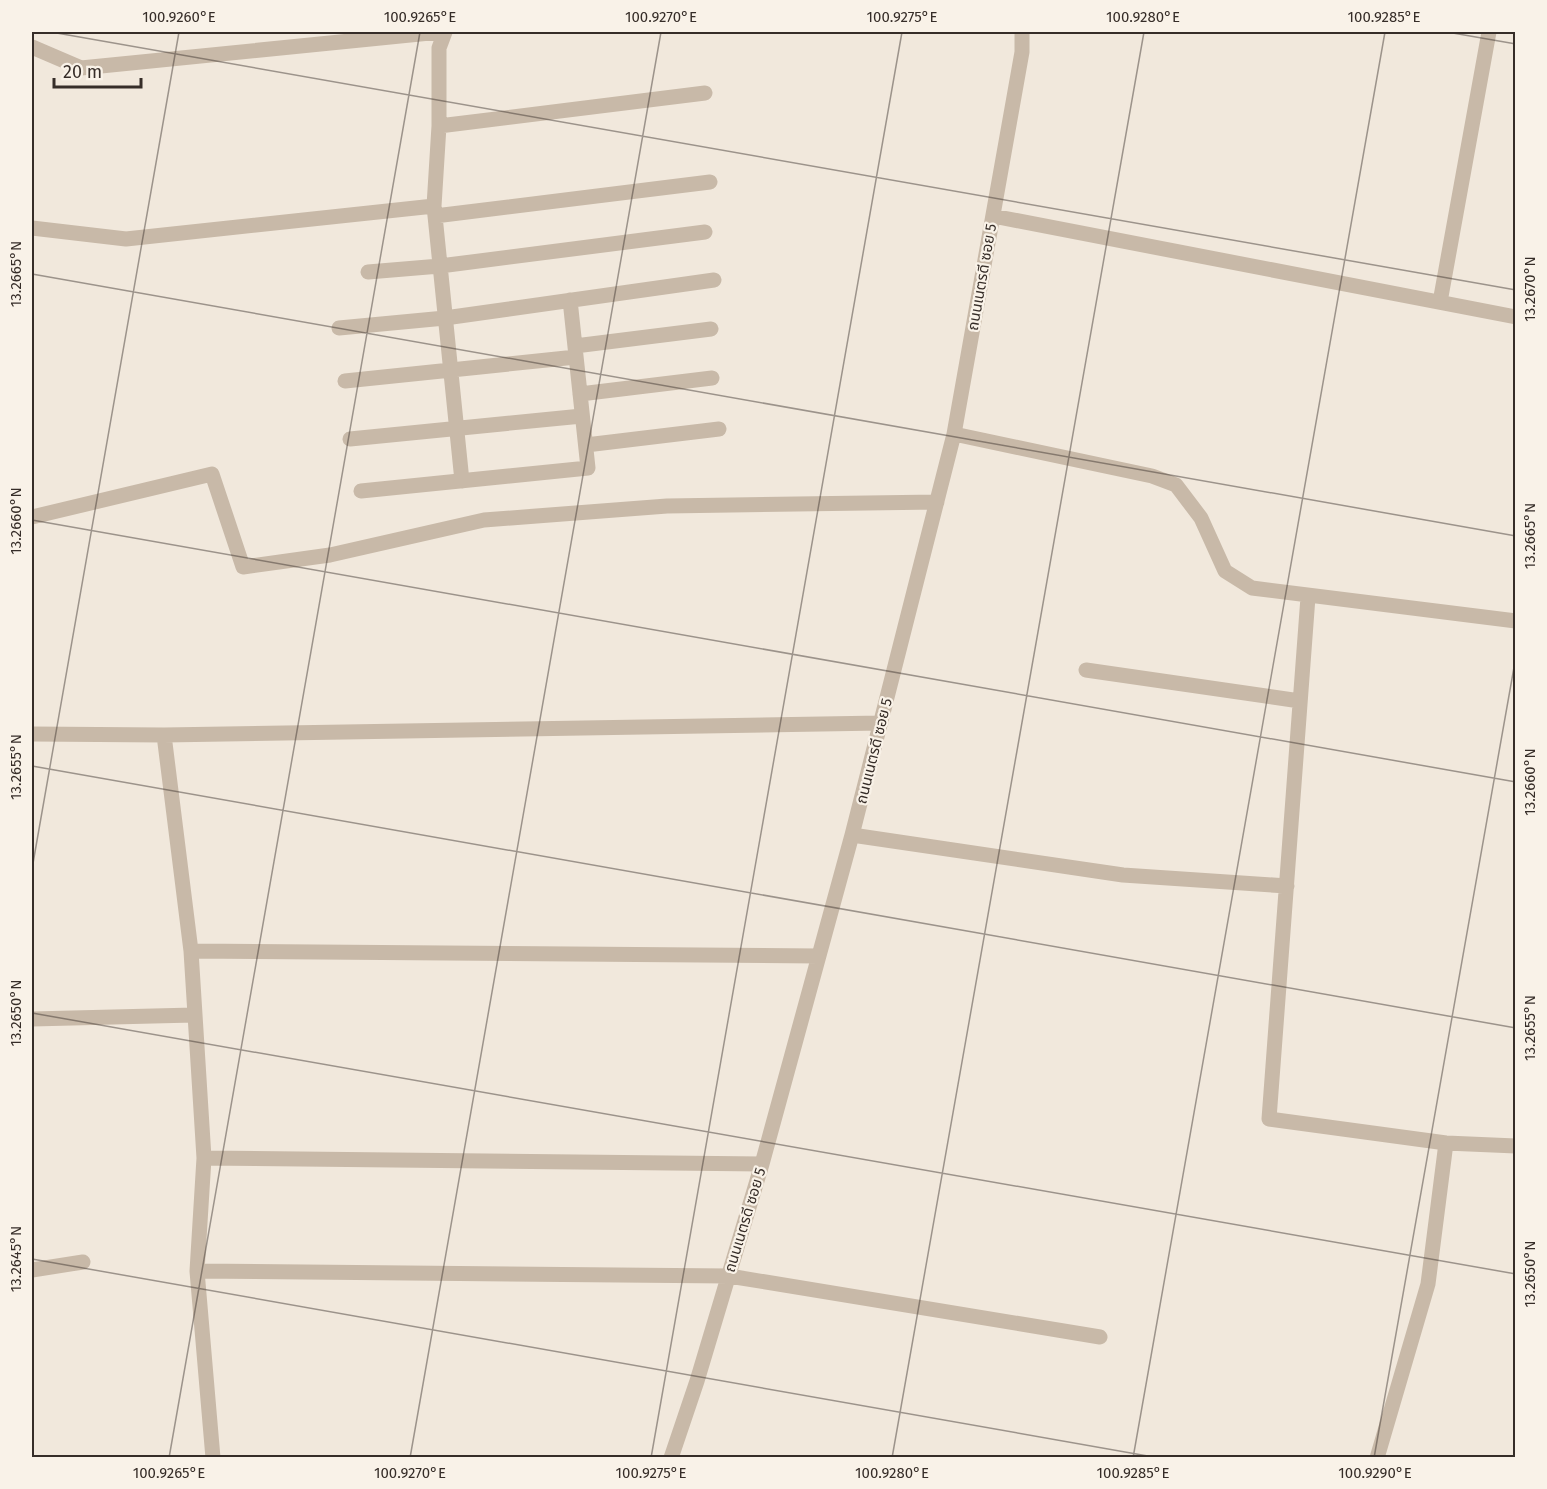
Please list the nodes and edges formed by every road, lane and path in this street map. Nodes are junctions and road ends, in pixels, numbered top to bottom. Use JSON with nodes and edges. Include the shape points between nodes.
{"nodes":[{"id":1,"x":440,"y":32,"type":"edge"},
{"id":2,"x":445,"y":32,"type":"edge"},
{"id":3,"x":1022,"y":32,"type":"edge"},
{"id":4,"x":1489,"y":32,"type":"edge"},
{"id":5,"x":32,"y":47,"type":"edge"},
{"id":6,"x":705,"y":93,"type":"dead end"},
{"id":7,"x":439,"y":126,"type":"junction"},
{"id":8,"x":710,"y":182,"type":"dead end"},
{"id":9,"x":435,"y":211,"type":"junction"},
{"id":10,"x":993,"y":216,"type":"junction"},
{"id":11,"x":32,"y":228,"type":"edge"},
{"id":12,"x":705,"y":232,"type":"dead end"},
{"id":13,"x":440,"y":266,"type":"junction"},
{"id":14,"x":368,"y":272,"type":"dead end"},
{"id":15,"x":714,"y":280,"type":"dead end"},
{"id":16,"x":570,"y":300,"type":"junction"},
{"id":17,"x":1440,"y":302,"type":"junction"},
{"id":18,"x":1515,"y":317,"type":"edge"},
{"id":19,"x":446,"y":318,"type":"junction"},
{"id":20,"x":339,"y":328,"type":"dead end"},
{"id":21,"x":711,"y":329,"type":"dead end"},
{"id":22,"x":576,"y":352,"type":"junction"},
{"id":23,"x":451,"y":370,"type":"junction"},
{"id":24,"x":712,"y":378,"type":"dead end"},
{"id":25,"x":345,"y":381,"type":"dead end"},
{"id":26,"x":580,"y":394,"type":"junction"},
{"id":27,"x":582,"y":416,"type":"junction"},
{"id":28,"x":457,"y":428,"type":"junction"},
{"id":29,"x":718,"y":429,"type":"dead end"},
{"id":30,"x":954,"y":434,"type":"junction"},
{"id":31,"x":350,"y":439,"type":"dead end"},
{"id":32,"x":586,"y":445,"type":"junction"},
{"id":33,"x":462,"y":481,"type":"junction"},
{"id":34,"x":361,"y":491,"type":"dead end"},
{"id":35,"x":937,"y":502,"type":"junction"},
{"id":36,"x":32,"y":517,"type":"edge"},
{"id":37,"x":1308,"y":597,"type":"junction"},
{"id":38,"x":1515,"y":621,"type":"edge"},
{"id":39,"x":1086,"y":670,"type":"dead end"},
{"id":40,"x":1300,"y":701,"type":"junction"},
{"id":41,"x":881,"y":723,"type":"junction"},
{"id":42,"x":32,"y":734,"type":"edge"},
{"id":43,"x":164,"y":735,"type":"junction"},
{"id":44,"x":852,"y":835,"type":"junction"},
{"id":45,"x":1287,"y":886,"type":"junction"},
{"id":46,"x":191,"y":951,"type":"junction"},
{"id":47,"x":819,"y":956,"type":"junction"},
{"id":48,"x":194,"y":1015,"type":"junction"},
{"id":49,"x":32,"y":1019,"type":"edge"},
{"id":50,"x":1446,"y":1143,"type":"junction"},
{"id":51,"x":1515,"y":1146,"type":"edge"},
{"id":52,"x":204,"y":1158,"type":"junction"},
{"id":53,"x":762,"y":1164,"type":"junction"},
{"id":54,"x":83,"y":1262,"type":"dead end"},
{"id":55,"x":32,"y":1270,"type":"edge"},
{"id":56,"x":197,"y":1271,"type":"junction"},
{"id":57,"x":729,"y":1276,"type":"junction"},
{"id":58,"x":1100,"y":1337,"type":"dead end"},
{"id":59,"x":213,"y":1458,"type":"edge"},
{"id":60,"x":671,"y":1458,"type":"edge"},
{"id":61,"x":1377,"y":1458,"type":"edge"}],
"edges":[{"from":1,"to":5,"type":"street","via":[[81,68]]},
{"from":2,"to":7,"type":"street","via":[[440,48]]},
{"from":3,"to":10,"type":"street","name":"ถนนเนตรดี ซอย 5","via":[[1022,52]]},
{"from":4,"to":17,"type":"street"},
{"from":6,"to":7,"type":"street"},
{"from":7,"to":9,"type":"street"},
{"from":8,"to":9,"type":"street"},
{"from":9,"to":11,"type":"street","via":[[126,239]]},
{"from":9,"to":13,"type":"street"},
{"from":10,"to":17,"type":"street"},
{"from":10,"to":30,"type":"street","name":"ถนนเนตรดี ซอย 5"},
{"from":12,"to":13,"type":"street"},
{"from":13,"to":14,"type":"street"},
{"from":13,"to":19,"type":"street"},
{"from":15,"to":16,"type":"street"},
{"from":16,"to":19,"type":"street"},
{"from":16,"to":22,"type":"street"},
{"from":17,"to":18,"type":"street"},
{"from":19,"to":20,"type":"street"},
{"from":19,"to":23,"type":"street"},
{"from":21,"to":22,"type":"street"},
{"from":22,"to":23,"type":"street"},
{"from":22,"to":26,"type":"street"},
{"from":23,"to":25,"type":"street"},
{"from":23,"to":28,"type":"street"},
{"from":24,"to":26,"type":"street"},
{"from":26,"to":27,"type":"street"},
{"from":27,"to":28,"type":"street"},
{"from":27,"to":32,"type":"street"},
{"from":28,"to":31,"type":"street"},
{"from":28,"to":33,"type":"street"},
{"from":29,"to":32,"type":"street"},
{"from":30,"to":35,"type":"street","name":"ถนนเนตรดี ซอย 5"},
{"from":30,"to":37,"type":"street","via":[[1152,476],[1176,485],[1201,518],[1225,571],[1252,588]]},
{"from":32,"to":33,"type":"street","via":[[588,468]]},
{"from":33,"to":34,"type":"street"},
{"from":35,"to":36,"type":"street","via":[[667,506],[484,520],[330,555],[243,567],[212,474]]},
{"from":35,"to":41,"type":"street","name":"ถนนเนตรดี ซอย 5"},
{"from":37,"to":38,"type":"street"},
{"from":37,"to":40,"type":"street"},
{"from":39,"to":40,"type":"street"},
{"from":40,"to":45,"type":"street"},
{"from":41,"to":43,"type":"street"},
{"from":41,"to":44,"type":"street","name":"ถนนเนตรดี ซอย 5"},
{"from":42,"to":43,"type":"street"},
{"from":43,"to":46,"type":"street"},
{"from":44,"to":45,"type":"street","via":[[1123,875]]},
{"from":44,"to":47,"type":"street","name":"ถนนเนตรดี ซอย 5"},
{"from":45,"to":50,"type":"street","via":[[1269,1119]]},
{"from":46,"to":47,"type":"street"},
{"from":46,"to":48,"type":"street"},
{"from":47,"to":53,"type":"street","name":"ถนนเนตรดี ซอย 5"},
{"from":48,"to":49,"type":"street"},
{"from":48,"to":52,"type":"street"},
{"from":50,"to":51,"type":"street"},
{"from":50,"to":61,"type":"street","via":[[1428,1284]]},
{"from":52,"to":53,"type":"street"},
{"from":52,"to":56,"type":"street"},
{"from":53,"to":57,"type":"street","name":"ถนนเนตรดี ซอย 5"},
{"from":54,"to":55,"type":"street"},
{"from":56,"to":57,"type":"street"},
{"from":56,"to":59,"type":"street"},
{"from":57,"to":58,"type":"street"},
{"from":57,"to":60,"type":"street","name":"ถนนเนตรดี ซอย 5"}]}
